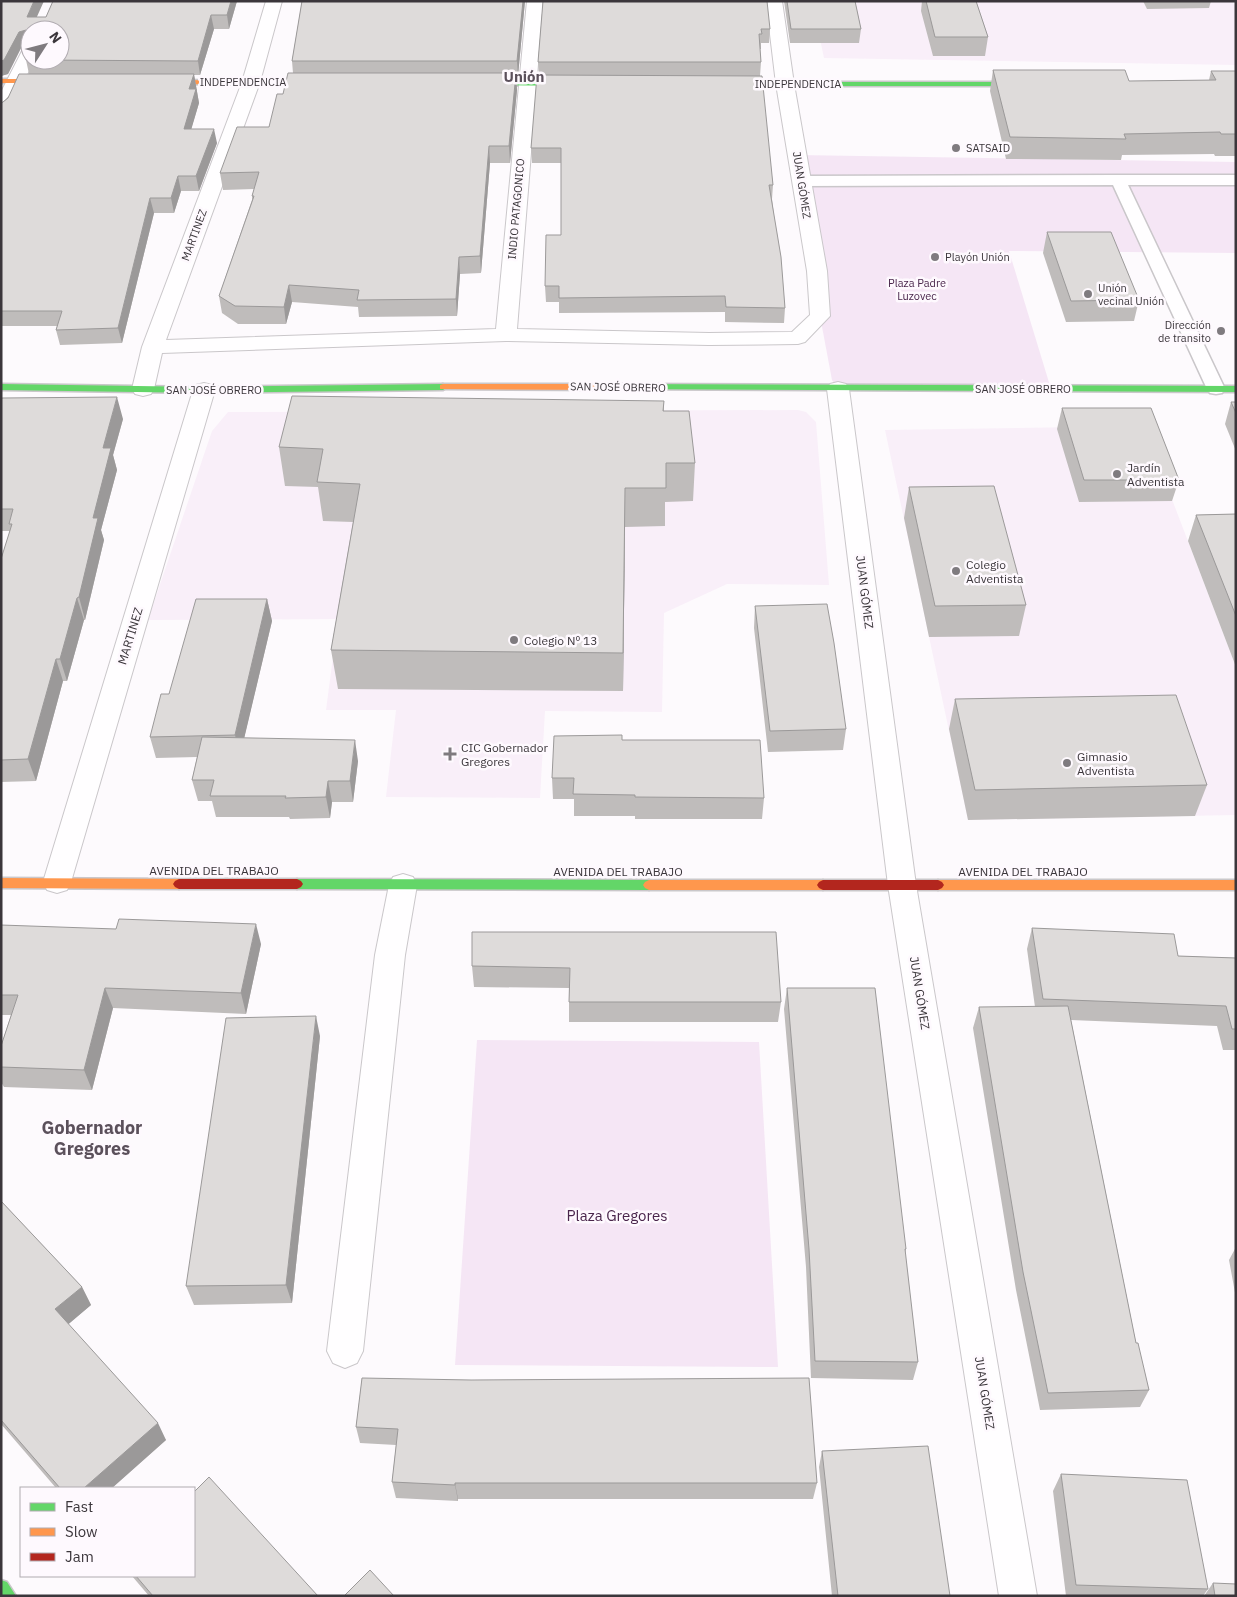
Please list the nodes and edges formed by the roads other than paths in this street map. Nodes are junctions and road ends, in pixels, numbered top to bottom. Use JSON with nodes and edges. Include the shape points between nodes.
{"nodes":[{"id":1,"x":274,"y":1,"type":"edge"},
{"id":2,"x":535,"y":1,"type":"edge"},
{"id":3,"x":774,"y":1,"type":"edge"},
{"id":4,"x":20,"y":66,"type":"edge"},
{"id":5,"x":9,"y":81,"type":"edge"},
{"id":6,"x":65,"y":81,"type":"edge"},
{"id":7,"x":143,"y":82,"type":"edge"},
{"id":8,"x":251,"y":82,"type":"junction"},
{"id":9,"x":339,"y":83,"type":"edge"},
{"id":10,"x":467,"y":83,"type":"edge"},
{"id":11,"x":526,"y":84,"type":"junction"},
{"id":12,"x":586,"y":84,"type":"edge"},
{"id":13,"x":715,"y":84,"type":"edge"},
{"id":14,"x":785,"y":84,"type":"junction"},
{"id":15,"x":1040,"y":84,"type":"edge"},
{"id":16,"x":1,"y":111,"type":"edge"},
{"id":17,"x":1118,"y":180,"type":"junction"},
{"id":18,"x":1236,"y":180,"type":"edge"},
{"id":19,"x":802,"y":181,"type":"junction"},
{"id":20,"x":506,"y":335,"type":"junction"},
{"id":21,"x":153,"y":347,"type":"junction"},
{"id":22,"x":1,"y":387,"type":"edge"},
{"id":23,"x":143,"y":389,"type":"junction"},
{"id":24,"x":838,"y":389,"type":"junction"},
{"id":25,"x":1216,"y":389,"type":"junction"},
{"id":26,"x":1236,"y":389,"type":"edge"},
{"id":27,"x":204,"y":390,"type":"junction"},
{"id":28,"x":56,"y":882,"type":"junction"},
{"id":29,"x":1,"y":883,"type":"edge"},
{"id":30,"x":403,"y":885,"type":"junction"},
{"id":31,"x":902,"y":885,"type":"junction"},
{"id":32,"x":1236,"y":885,"type":"edge"},
{"id":33,"x":346,"y":1351,"type":"dead end"},
{"id":34,"x":1,"y":1588,"type":"edge"},
{"id":35,"x":8,"y":1596,"type":"edge"},
{"id":36,"x":1018,"y":1596,"type":"edge"}],
"edges":[{"from":1,"to":8,"type":"street","name":"MARTINEZ"},
{"from":2,"to":11,"type":"street","name":"INDIO PATAGONICO"},
{"from":3,"to":14,"type":"street","name":"JUAN GÓMEZ"},
{"from":4,"to":5,"type":"street"},
{"from":5,"to":6,"type":"street"},
{"from":5,"to":16,"type":"street"},
{"from":7,"to":8,"type":"street","name":"INDEPENDENCIA"},
{"from":8,"to":9,"type":"street","name":"INDEPENDENCIA"},
{"from":8,"to":21,"type":"street","name":"MARTINEZ"},
{"from":10,"to":11,"type":"street"},
{"from":11,"to":12,"type":"street"},
{"from":11,"to":20,"type":"street","name":"INDIO PATAGONICO"},
{"from":13,"to":14,"type":"street","name":"INDEPENDENCIA"},
{"from":14,"to":15,"type":"street","name":"INDEPENDENCIA"},
{"from":14,"to":19,"type":"street","name":"JUAN GÓMEZ"},
{"from":17,"to":18,"type":"lane"},
{"from":17,"to":19,"type":"lane"},
{"from":17,"to":25,"type":"lane"},
{"from":19,"to":20,"type":"street","name":"JUAN GÓMEZ","via":[[817,271],[820,316],[798,338]]},
{"from":20,"to":21,"type":"street"},
{"from":21,"to":23,"type":"street","name":"MARTINEZ"},
{"from":22,"to":23,"type":"street","name":"SAN JOSÉ OBRERO"},
{"from":23,"to":27,"type":"street","name":"SAN JOSÉ OBRERO"},
{"from":24,"to":25,"type":"street","name":"SAN JOSÉ OBRERO"},
{"from":24,"to":27,"type":"street","name":"SAN JOSÉ OBRERO","via":[[516,386]]},
{"from":24,"to":31,"type":"street","name":"JUAN GÓMEZ"},
{"from":25,"to":26,"type":"street","name":"SAN JOSÉ OBRERO"},
{"from":27,"to":28,"type":"street","name":"MARTINEZ"},
{"from":28,"to":29,"type":"street","name":"AVENIDA DEL TRABAJO"},
{"from":28,"to":30,"type":"street","name":"AVENIDA DEL TRABAJO"},
{"from":30,"to":31,"type":"street","name":"AVENIDA DEL TRABAJO"},
{"from":30,"to":33,"type":"street","via":[[390,955]]},
{"from":31,"to":32,"type":"street","name":"AVENIDA DEL TRABAJO"},
{"from":31,"to":36,"type":"street","name":"JUAN GÓMEZ"},
{"from":34,"to":35,"type":"street"}]}
